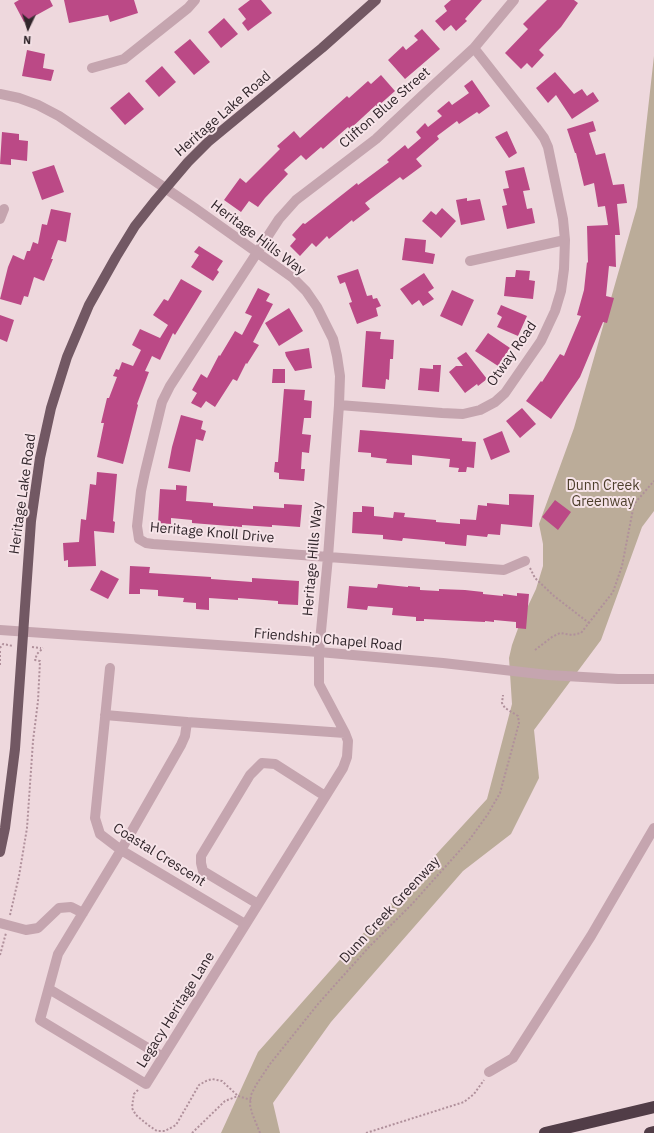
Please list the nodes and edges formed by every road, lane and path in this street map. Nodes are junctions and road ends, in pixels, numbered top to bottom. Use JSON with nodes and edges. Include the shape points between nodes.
{"nodes":[{"id":1,"x":195,"y":0,"type":"edge"},
{"id":2,"x":376,"y":0,"type":"edge"},
{"id":3,"x":514,"y":0,"type":"edge"},
{"id":4,"x":474,"y":48,"type":"junction"},
{"id":5,"x":92,"y":68,"type":"dead end"},
{"id":6,"x":0,"y":94,"type":"edge"},
{"id":7,"x":165,"y":189,"type":"junction"},
{"id":8,"x":4,"y":209,"type":"dead end"},
{"id":9,"x":0,"y":219,"type":"edge"},
{"id":10,"x":565,"y":240,"type":"junction"},
{"id":11,"x":257,"y":252,"type":"junction"},
{"id":12,"x":470,"y":261,"type":"dead end"},
{"id":13,"x":339,"y":405,"type":"junction"},
{"id":14,"x":654,"y":481,"type":"edge"},
{"id":15,"x":328,"y":557,"type":"junction"},
{"id":16,"x":525,"y":560,"type":"joint"},
{"id":17,"x":588,"y":623,"type":"junction"},
{"id":18,"x":0,"y":630,"type":"edge"},
{"id":19,"x":24,"y":631,"type":"junction"},
{"id":20,"x":4,"y":644,"type":"dead end"},
{"id":21,"x":43,"y":648,"type":"dead end"},
{"id":22,"x":0,"y":649,"type":"edge"},
{"id":23,"x":535,"y":650,"type":"dead end"},
{"id":24,"x":319,"y":652,"type":"junction"},
{"id":25,"x":0,"y":666,"type":"edge"},
{"id":26,"x":110,"y":668,"type":"dead end"},
{"id":27,"x":654,"y":679,"type":"edge"},
{"id":28,"x":503,"y":695,"type":"dead end"},
{"id":29,"x":105,"y":715,"type":"junction"},
{"id":30,"x":187,"y":722,"type":"junction"},
{"id":31,"x":345,"y":732,"type":"junction"},
{"id":32,"x":325,"y":796,"type":"junction"},
{"id":33,"x":654,"y":828,"type":"edge"},
{"id":34,"x":121,"y":850,"type":"junction"},
{"id":35,"x":0,"y":852,"type":"edge"},
{"id":36,"x":258,"y":904,"type":"junction"},
{"id":37,"x":11,"y":913,"type":"dead end"},
{"id":38,"x":83,"y":913,"type":"junction"},
{"id":39,"x":0,"y":923,"type":"edge"},
{"id":40,"x":245,"y":924,"type":"junction"},
{"id":41,"x":4,"y":940,"type":"dead end"},
{"id":42,"x":0,"y":955,"type":"edge"},
{"id":43,"x":49,"y":988,"type":"junction"},
{"id":44,"x":163,"y":1057,"type":"junction"},
{"id":45,"x":489,"y":1072,"type":"joint"},
{"id":46,"x":142,"y":1082,"type":"junction"},
{"id":47,"x":238,"y":1096,"type":"junction"},
{"id":48,"x":251,"y":1100,"type":"junction"},
{"id":49,"x":654,"y":1107,"type":"edge"},
{"id":50,"x":654,"y":1132,"type":"edge"},
{"id":51,"x":192,"y":1133,"type":"edge"},
{"id":52,"x":260,"y":1133,"type":"edge"},
{"id":53,"x":366,"y":1133,"type":"edge"},
{"id":54,"x":545,"y":1133,"type":"edge"},
{"id":55,"x":650,"y":1133,"type":"edge"}],
"edges":[{"from":1,"to":5,"type":"street","via":[[124,59]]},
{"from":2,"to":7,"type":"main road","name":"Heritage Lake Road","via":[[208,142]]},
{"from":3,"to":4,"type":"street","name":"Clifton Blue Street"},
{"from":4,"to":10,"type":"street","name":"Otway Road","via":[[544,138],[552,160]]},
{"from":4,"to":11,"type":"street","name":"Clifton Blue Street","via":[[376,139],[296,200],[279,219]]},
{"from":6,"to":7,"type":"street","name":"Heritage Hills Way","via":[[38,105],[59,116]]},
{"from":7,"to":11,"type":"street","name":"Heritage Hills Way"},
{"from":7,"to":19,"type":"main road","name":"Heritage Lake Road","via":[[116,256],[89,305],[65,364],[51,408],[40,458],[31,521]]},
{"from":8,"to":9,"type":"street"},
{"from":10,"to":12,"type":"street"},
{"from":10,"to":13,"type":"street","name":"Otway Road","via":[[561,291],[555,311],[541,341],[495,402],[480,410],[463,414]]},
{"from":11,"to":13,"type":"street","name":"Heritage Hills Way","via":[[293,278],[326,322],[337,356],[340,376]]},
{"from":11,"to":15,"type":"street","name":"Heritage Knoll Drive","via":[[178,372],[162,402],[141,491],[139,539],[153,544]]},
{"from":13,"to":15,"type":"street","name":"Heritage Hills Way"},
{"from":14,"to":17,"type":"path","via":[[634,504],[622,566],[613,592]]},
{"from":15,"to":16,"type":"street","name":"Heritage Knoll Drive","via":[[504,570]]},
{"from":15,"to":24,"type":"street","name":"Heritage Hills Way"},
{"from":16,"to":17,"type":"path","via":[[535,578]]},
{"from":17,"to":23,"type":"path","via":[[581,633],[560,633]]},
{"from":18,"to":19,"type":"street","name":"Friendship Chapel Road"},
{"from":19,"to":24,"type":"street","name":"Friendship Chapel Road"},
{"from":19,"to":35,"type":"main road","name":"Heritage Lake Road","via":[[15,749]]},
{"from":20,"to":22,"type":"path"},
{"from":21,"to":37,"type":"path","via":[[35,660],[40,661],[27,828]]},
{"from":22,"to":25,"type":"path"},
{"from":24,"to":27,"type":"street","name":"Friendship Chapel Road","via":[[548,675]]},
{"from":24,"to":31,"type":"street","name":"Legacy Heritage Lane","via":[[319,684]]},
{"from":26,"to":29,"type":"street","name":"Coastal Crescent"},
{"from":28,"to":48,"type":"path","name":"Dunn Creek Greenway","via":[[502,703],[518,716],[519,723],[500,793],[488,814],[470,839],[414,903],[368,948],[318,1004],[270,1064],[256,1085]]},
{"from":29,"to":30,"type":"street"},
{"from":29,"to":34,"type":"street","name":"Coastal Crescent","via":[[95,818],[100,834]]},
{"from":30,"to":31,"type":"street"},
{"from":30,"to":34,"type":"street","name":"Legacy Heritage Lane","via":[[182,745]]},
{"from":31,"to":32,"type":"street","name":"Legacy Heritage Lane","via":[[348,741],[347,757]]},
{"from":32,"to":36,"type":"street","name":"Legacy Heritage Lane"},
{"from":32,"to":36,"type":"street","via":[[275,764],[262,763],[250,775],[201,856],[201,863],[203,871]]},
{"from":33,"to":45,"type":"street","via":[[591,936],[513,1058]]},
{"from":34,"to":38,"type":"street","name":"Legacy Heritage Lane"},
{"from":34,"to":40,"type":"street","name":"Coastal Crescent"},
{"from":36,"to":40,"type":"street","name":"Legacy Heritage Lane"},
{"from":38,"to":39,"type":"street","via":[[70,907],[59,908],[38,928],[26,930]]},
{"from":38,"to":43,"type":"street","name":"Legacy Heritage Lane","via":[[58,954]]},
{"from":40,"to":44,"type":"street","name":"Legacy Heritage Lane"},
{"from":41,"to":42,"type":"path"},
{"from":43,"to":44,"type":"street"},
{"from":43,"to":46,"type":"street","name":"Legacy Heritage Lane","via":[[40,1020]]},
{"from":44,"to":46,"type":"street","name":"Legacy Heritage Lane","via":[[146,1084]]},
{"from":45,"to":53,"type":"path","via":[[474,1094],[464,1102]]},
{"from":46,"to":47,"type":"path","via":[[134,1094],[132,1108],[136,1115],[157,1131],[165,1131],[176,1125],[199,1085],[206,1081],[222,1081]]},
{"from":47,"to":48,"type":"path"},
{"from":47,"to":51,"type":"path","via":[[226,1101]]},
{"from":48,"to":52,"type":"path","name":"Dunn Creek Greenway","via":[[252,1113]]},
{"from":49,"to":54,"type":"highway"},
{"from":50,"to":55,"type":"highway"}]}
